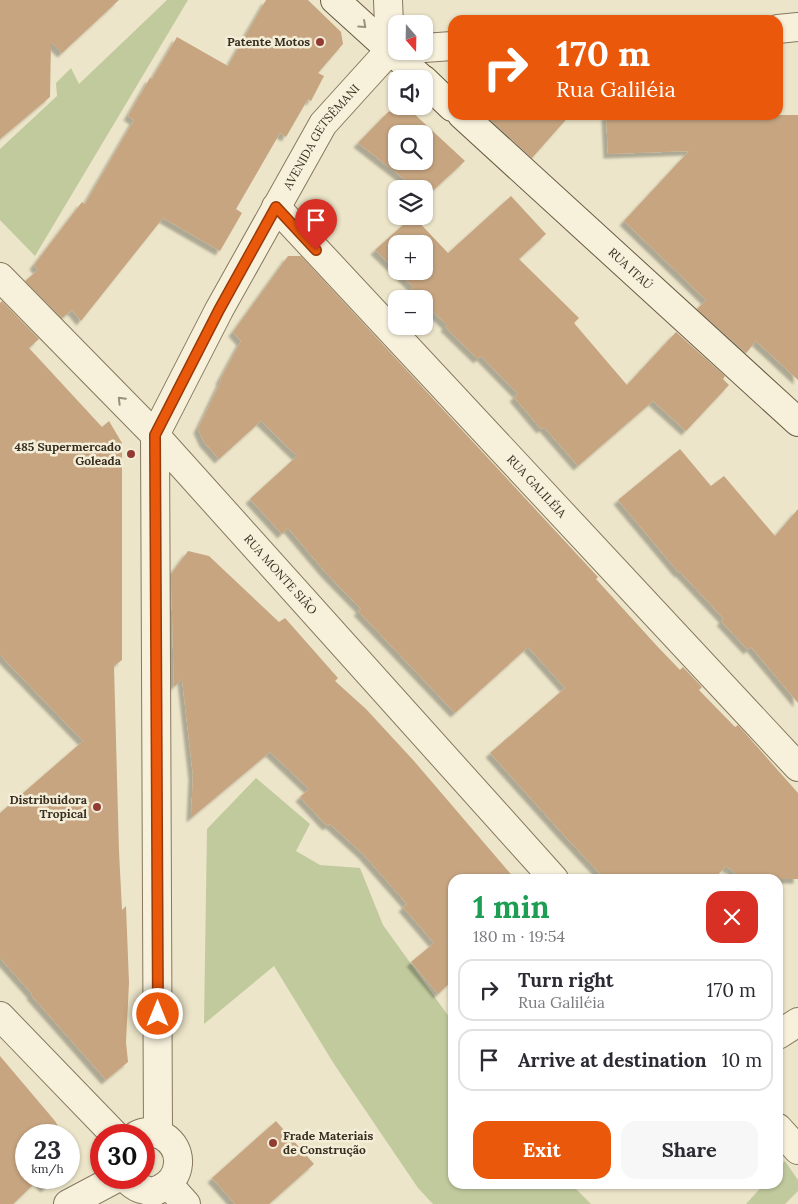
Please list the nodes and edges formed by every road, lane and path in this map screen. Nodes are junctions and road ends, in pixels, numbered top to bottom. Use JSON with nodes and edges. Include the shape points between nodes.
{"nodes":[{"id":1,"x":335,"y":0,"type":"edge"},
{"id":2,"x":388,"y":0,"type":"edge"},
{"id":3,"x":390,"y":15,"type":"edge"},
{"id":4,"x":798,"y":27,"type":"edge"},
{"id":5,"x":783,"y":28,"type":"edge"},
{"id":6,"x":388,"y":46,"type":"edge"},
{"id":7,"x":448,"y":46,"type":"edge"},
{"id":8,"x":433,"y":47,"type":"edge"},
{"id":9,"x":388,"y":55,"type":"edge"},
{"id":10,"x":403,"y":60,"type":"edge"},
{"id":11,"x":413,"y":70,"type":"edge"},
{"id":12,"x":433,"y":89,"type":"edge"},
{"id":13,"x":448,"y":103,"type":"edge"},
{"id":14,"x":467,"y":120,"type":"edge"},
{"id":15,"x":276,"y":207,"type":"junction"},
{"id":16,"x":0,"y":277,"type":"edge"},
{"id":17,"x":798,"y":422,"type":"edge"},
{"id":18,"x":155,"y":435,"type":"junction"},
{"id":19,"x":798,"y":767,"type":"edge"},
{"id":20,"x":550,"y":874,"type":"edge"},
{"id":21,"x":0,"y":1016,"type":"edge"},
{"id":22,"x":798,"y":1022,"type":"edge"},
{"id":23,"x":783,"y":1032,"type":"edge"},
{"id":24,"x":104,"y":1124,"type":"edge"},
{"id":25,"x":148,"y":1124,"type":"edge"},
{"id":26,"x":783,"y":1134,"type":"edge"},
{"id":27,"x":155,"y":1136,"type":"edge"},
{"id":28,"x":798,"y":1150,"type":"edge"},
{"id":29,"x":96,"y":1189,"type":"edge"},
{"id":30,"x":143,"y":1189,"type":"edge"},
{"id":31,"x":166,"y":1196,"type":"edge"},
{"id":32,"x":68,"y":1204,"type":"edge"}],
"edges":[{"from":1,"to":6,"type":"street","one_way":true},
{"from":2,"to":3,"type":"street"},
{"from":4,"to":5,"type":"street"},
{"from":7,"to":8,"type":"street"},
{"from":9,"to":15,"type":"street","name":"AVENIDA GETSÊMANI","via":[[323,124]]},
{"from":10,"to":11,"type":"street"},
{"from":12,"to":13,"type":"street"},
{"from":14,"to":17,"type":"street","name":"RUA ITAÚ"},
{"from":15,"to":18,"type":"street","name":"AVENIDA GETSÊMANI"},
{"from":15,"to":19,"type":"street","name":"RUA GALILÉIA"},
{"from":18,"to":16,"type":"street","name":"RUA MONTE SIÃO","one_way":true},
{"from":18,"to":20,"type":"street","name":"RUA MONTE SIÃO"},
{"from":18,"to":25,"type":"street","name":"AVENIDA GETSÊMANI"},
{"from":21,"to":24,"type":"street"},
{"from":22,"to":23,"type":"street"},
{"from":26,"to":28,"type":"street"},
{"from":27,"to":31,"type":"street","via":[[171,1142],[177,1151],[178,1163]]},
{"from":29,"to":32,"type":"street"},
{"from":30,"to":31,"type":"street"}]}
